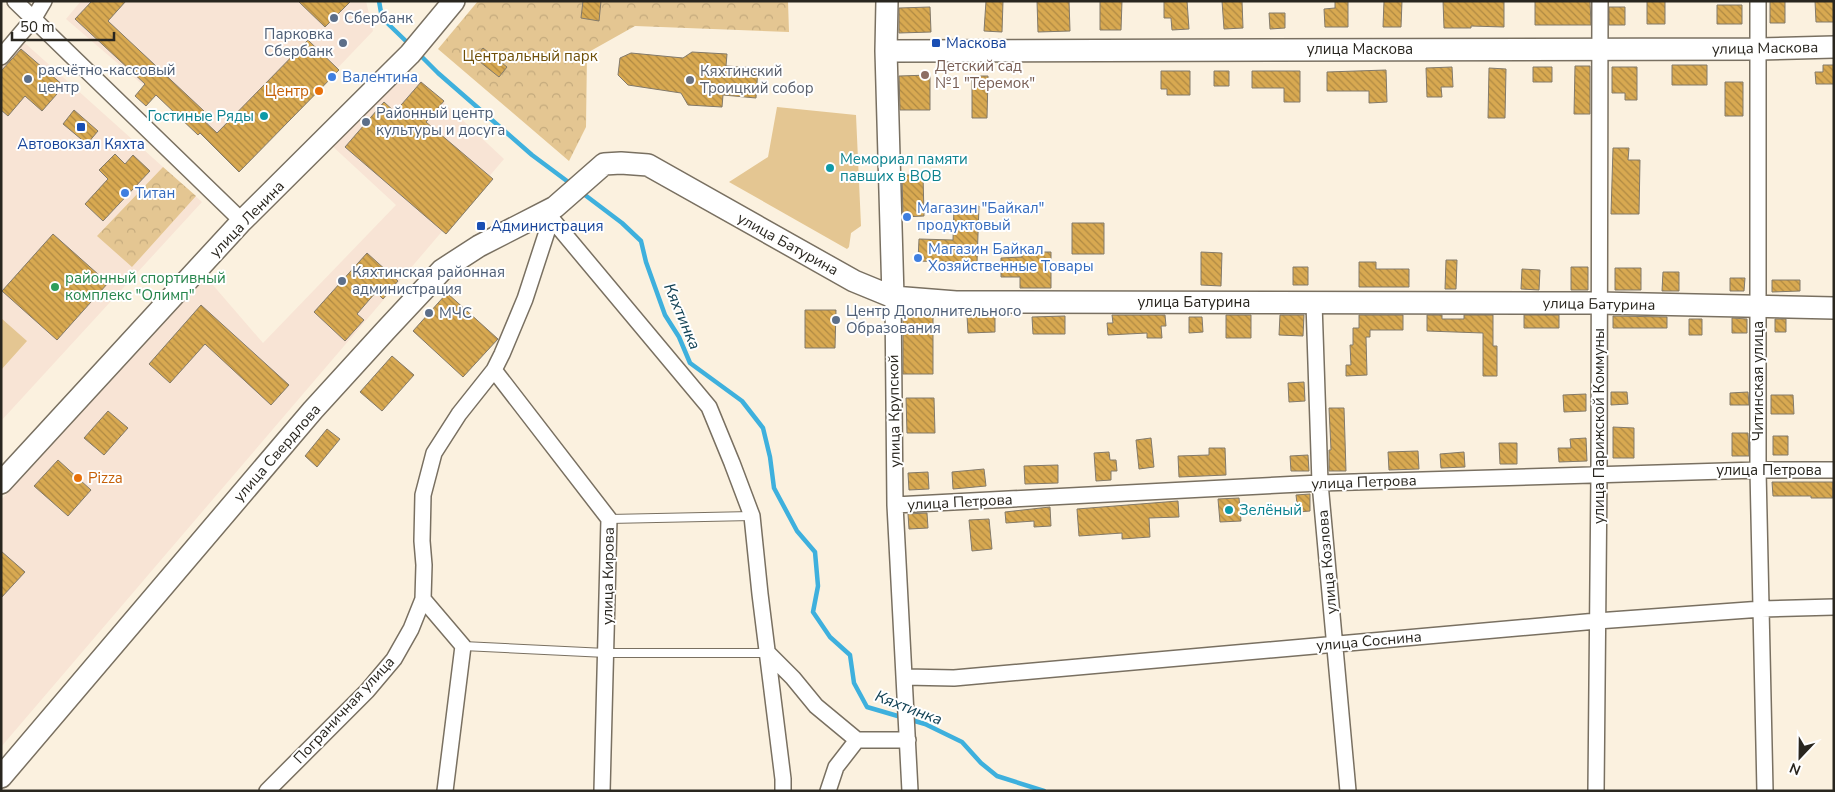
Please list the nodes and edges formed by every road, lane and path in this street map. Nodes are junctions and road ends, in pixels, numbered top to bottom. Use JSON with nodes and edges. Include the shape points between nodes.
{"nodes":[{"id":1,"x":15,"y":1,"type":"edge"},
{"id":2,"x":44,"y":1,"type":"edge"},
{"id":3,"x":454,"y":1,"type":"edge"},
{"id":4,"x":887,"y":1,"type":"edge"},
{"id":5,"x":1600,"y":1,"type":"edge"},
{"id":6,"x":1758,"y":1,"type":"edge"},
{"id":7,"x":34,"y":18,"type":"junction"},
{"id":8,"x":1834,"y":47,"type":"edge"},
{"id":9,"x":1600,"y":48,"type":"junction"},
{"id":10,"x":1758,"y":48,"type":"junction"},
{"id":11,"x":886,"y":51,"type":"junction"},
{"id":12,"x":1,"y":57,"type":"edge"},
{"id":13,"x":592,"y":173,"type":"joint"},
{"id":14,"x":557,"y":207,"type":"junction"},
{"id":15,"x":242,"y":222,"type":"junction"},
{"id":16,"x":893,"y":297,"type":"junction"},
{"id":17,"x":1314,"y":303,"type":"junction"},
{"id":18,"x":1598,"y":303,"type":"junction"},
{"id":19,"x":1758,"y":307,"type":"junction"},
{"id":20,"x":1834,"y":308,"type":"edge"},
{"id":21,"x":494,"y":370,"type":"junction"},
{"id":22,"x":1758,"y":470,"type":"junction"},
{"id":23,"x":1834,"y":470,"type":"edge"},
{"id":24,"x":1599,"y":474,"type":"junction"},
{"id":25,"x":1,"y":483,"type":"edge"},
{"id":26,"x":1320,"y":483,"type":"junction"},
{"id":27,"x":895,"y":505,"type":"junction"},
{"id":28,"x":752,"y":516,"type":"junction"},
{"id":29,"x":610,"y":519,"type":"junction"},
{"id":30,"x":423,"y":599,"type":"junction"},
{"id":31,"x":1834,"y":607,"type":"edge"},
{"id":32,"x":1762,"y":609,"type":"junction"},
{"id":33,"x":1598,"y":621,"type":"junction"},
{"id":34,"x":1335,"y":644,"type":"junction"},
{"id":35,"x":463,"y":646,"type":"junction"},
{"id":36,"x":606,"y":653,"type":"junction"},
{"id":37,"x":768,"y":653,"type":"junction"},
{"id":38,"x":905,"y":677,"type":"junction"},
{"id":39,"x":857,"y":740,"type":"junction"},
{"id":40,"x":908,"y":740,"type":"junction"},
{"id":41,"x":1,"y":777,"type":"edge"},
{"id":42,"x":267,"y":791,"type":"edge"},
{"id":43,"x":445,"y":791,"type":"edge"},
{"id":44,"x":602,"y":791,"type":"edge"},
{"id":45,"x":783,"y":791,"type":"edge"},
{"id":46,"x":828,"y":791,"type":"edge"},
{"id":47,"x":910,"y":791,"type":"edge"},
{"id":48,"x":1348,"y":791,"type":"edge"},
{"id":49,"x":1596,"y":791,"type":"edge"},
{"id":50,"x":1765,"y":791,"type":"edge"}],
"edges":[{"from":1,"to":7,"type":"street"},
{"from":2,"to":7,"type":"street"},
{"from":3,"to":15,"type":"street","name":"улица Ленина","via":[[410,54]]},
{"from":4,"to":11,"type":"street","name":"улица Крупской"},
{"from":5,"to":9,"type":"street","name":"улица Парижской Коммуны"},
{"from":6,"to":10,"type":"street","name":"Читинская улица"},
{"from":7,"to":12,"type":"street"},
{"from":7,"to":15,"type":"street"},
{"from":8,"to":10,"type":"street","name":"улица Маскова"},
{"from":9,"to":10,"type":"street","name":"улица Маскова"},
{"from":9,"to":11,"type":"street","name":"улица Маскова"},
{"from":9,"to":18,"type":"street","name":"улица Парижской Коммуны"},
{"from":10,"to":19,"type":"street","name":"Читинская улица"},
{"from":11,"to":16,"type":"street","name":"улица Крупской"},
{"from":13,"to":14,"type":"street","name":"улица Свердлова"},
{"from":13,"to":16,"type":"street","name":"улица Батурина","via":[[604,164],[648,166],[854,282]]},
{"from":14,"to":21,"type":"street","name":"Пограничная улица","via":[[525,299]]},
{"from":14,"to":28,"type":"street","via":[[709,407]]},
{"from":14,"to":41,"type":"street","name":"улица Свердлова","via":[[479,246],[442,270],[313,410]]},
{"from":15,"to":25,"type":"street","name":"улица Ленина"},
{"from":16,"to":17,"type":"street","name":"улица Батурина","via":[[956,302]]},
{"from":16,"to":27,"type":"street","name":"улица Крупской"},
{"from":17,"to":18,"type":"street","name":"улица Батурина"},
{"from":17,"to":26,"type":"street","name":"улица Козлова"},
{"from":18,"to":19,"type":"street","name":"улица Батурина"},
{"from":18,"to":24,"type":"street","name":"улица Парижской Коммуны"},
{"from":19,"to":20,"type":"street","name":"улица Батурина"},
{"from":19,"to":22,"type":"street","name":"Читинская улица"},
{"from":21,"to":29,"type":"street","name":"улица Кирова"},
{"from":21,"to":30,"type":"street","name":"Пограничная улица","via":[[459,414],[434,453],[423,495]]},
{"from":22,"to":23,"type":"street","name":"улица Петрова"},
{"from":22,"to":24,"type":"street","name":"улица Петрова"},
{"from":22,"to":32,"type":"street","name":"Читинская улица"},
{"from":24,"to":26,"type":"street","name":"улица Петрова"},
{"from":24,"to":33,"type":"street","name":"улица Парижской Коммуны"},
{"from":26,"to":27,"type":"street","name":"улица Петрова"},
{"from":26,"to":34,"type":"street","name":"улица Козлова"},
{"from":27,"to":38,"type":"street","name":"улица Крупской"},
{"from":28,"to":29,"type":"lane"},
{"from":28,"to":37,"type":"street"},
{"from":29,"to":36,"type":"street","name":"улица Кирова"},
{"from":30,"to":35,"type":"street"},
{"from":30,"to":42,"type":"street","name":"Пограничная улица","via":[[394,659]]},
{"from":31,"to":32,"type":"street","name":"улица Соснина"},
{"from":32,"to":33,"type":"street","name":"улица Соснина"},
{"from":32,"to":50,"type":"street","name":"Читинская улица"},
{"from":33,"to":34,"type":"street","name":"улица Соснина"},
{"from":33,"to":49,"type":"street","name":"улица Парижской Коммуны"},
{"from":34,"to":38,"type":"street","name":"улица Соснина","via":[[954,678]]},
{"from":34,"to":48,"type":"street","name":"улица Козлова"},
{"from":35,"to":36,"type":"lane"},
{"from":35,"to":43,"type":"street"},
{"from":36,"to":37,"type":"lane"},
{"from":36,"to":44,"type":"street","name":"улица Кирова"},
{"from":37,"to":39,"type":"street","via":[[816,706]]},
{"from":37,"to":45,"type":"street"},
{"from":38,"to":40,"type":"street","name":"улица Крупской"},
{"from":39,"to":40,"type":"street"},
{"from":39,"to":46,"type":"street","via":[[836,767]]},
{"from":40,"to":47,"type":"street","name":"улица Крупской"}]}
